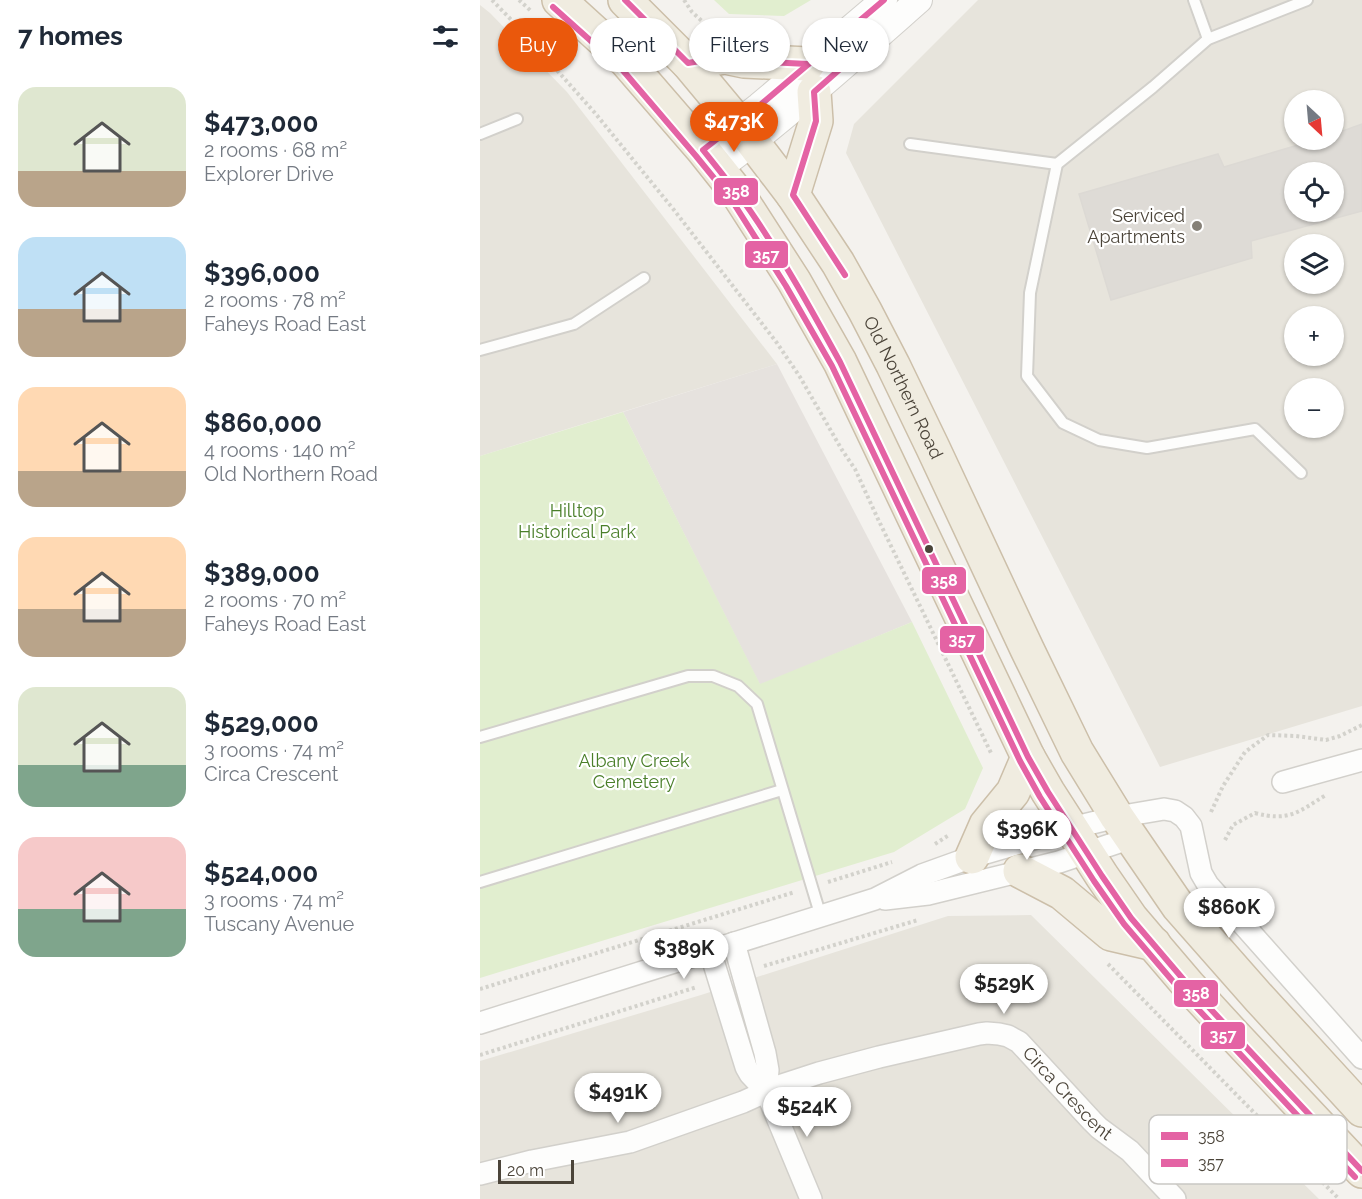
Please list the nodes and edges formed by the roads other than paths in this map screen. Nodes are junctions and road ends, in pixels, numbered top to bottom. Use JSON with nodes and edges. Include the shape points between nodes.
{"nodes":[{"id":1,"x":625,"y":0,"type":"edge"},
{"id":2,"x":884,"y":0,"type":"edge"},
{"id":3,"x":919,"y":0,"type":"edge"},
{"id":4,"x":1194,"y":0,"type":"edge"},
{"id":5,"x":1307,"y":0,"type":"edge"},
{"id":6,"x":547,"y":7,"type":"edge"},
{"id":7,"x":1209,"y":39,"type":"junction"},
{"id":8,"x":688,"y":63,"type":"junction"},
{"id":9,"x":811,"y":78,"type":"junction"},
{"id":10,"x":517,"y":119,"type":"dead end"},
{"id":11,"x":746,"y":133,"type":"junction"},
{"id":12,"x":480,"y":134,"type":"edge"},
{"id":13,"x":910,"y":144,"type":"dead end"},
{"id":14,"x":710,"y":159,"type":"junction"},
{"id":15,"x":1057,"y":164,"type":"junction"},
{"id":16,"x":793,"y":195,"type":"junction"},
{"id":17,"x":644,"y":278,"type":"dead end"},
{"id":18,"x":480,"y":350,"type":"edge"},
{"id":19,"x":1301,"y":473,"type":"dead end"},
{"id":20,"x":480,"y":738,"type":"edge"},
{"id":21,"x":1028,"y":757,"type":"junction"},
{"id":22,"x":1362,"y":760,"type":"edge"},
{"id":23,"x":1283,"y":782,"type":"dead end"},
{"id":24,"x":782,"y":790,"type":"junction"},
{"id":25,"x":1124,"y":828,"type":"junction"},
{"id":26,"x":1079,"y":840,"type":"junction"},
{"id":27,"x":962,"y":845,"type":"junction"},
{"id":28,"x":1020,"y":871,"type":"junction"},
{"id":29,"x":480,"y":882,"type":"edge"},
{"id":30,"x":875,"y":899,"type":"junction"},
{"id":31,"x":821,"y":917,"type":"junction"},
{"id":32,"x":734,"y":943,"type":"junction"},
{"id":33,"x":1154,"y":944,"type":"junction"},
{"id":34,"x":710,"y":951,"type":"junction"},
{"id":35,"x":480,"y":1023,"type":"edge"},
{"id":36,"x":1362,"y":1058,"type":"edge"},
{"id":37,"x":766,"y":1091,"type":"junction"},
{"id":38,"x":1362,"y":1110,"type":"edge"},
{"id":39,"x":1309,"y":1115,"type":"edge"},
{"id":40,"x":1347,"y":1155,"type":"edge"},
{"id":41,"x":1149,"y":1171,"type":"edge"},
{"id":42,"x":1362,"y":1171,"type":"edge"},
{"id":43,"x":480,"y":1174,"type":"edge"},
{"id":44,"x":1161,"y":1184,"type":"edge"},
{"id":45,"x":811,"y":1199,"type":"edge"},
{"id":46,"x":1175,"y":1199,"type":"edge"}],
"edges":[{"from":1,"to":8,"type":"highway","name":"Old Northern Road"},
{"from":2,"to":9,"type":"street"},
{"from":3,"to":9,"type":"street"},
{"from":4,"to":7,"type":"lane"},
{"from":5,"to":7,"type":"lane"},
{"from":6,"to":14,"type":"highway","via":[[626,61]]},
{"from":7,"to":15,"type":"lane"},
{"from":8,"to":9,"type":"highway","via":[[725,57]]},
{"from":8,"to":11,"type":"highway","name":"Old Northern Road"},
{"from":9,"to":11,"type":"street"},
{"from":9,"to":16,"type":"highway","via":[[816,121]]},
{"from":10,"to":12,"type":"lane"},
{"from":11,"to":14,"type":"street"},
{"from":11,"to":16,"type":"highway","name":"Old Northern Road"},
{"from":13,"to":15,"type":"lane"},
{"from":14,"to":21,"type":"highway","via":[[738,194],[794,281],[840,362]]},
{"from":15,"to":19,"type":"lane","via":[[1030,293],[1027,376],[1063,423],[1099,440],[1147,448],[1255,429]]},
{"from":16,"to":25,"type":"highway","name":"Old Northern Road","via":[[865,311],[1049,696],[1088,771]]},
{"from":17,"to":18,"type":"lane","via":[[574,324]]},
{"from":20,"to":24,"type":"lane","via":[[688,676],[713,676],[738,686],[757,704]]},
{"from":21,"to":26,"type":"highway"},
{"from":21,"to":27,"type":"highway","via":[[1013,792],[986,825]]},
{"from":22,"to":23,"type":"street"},
{"from":24,"to":29,"type":"lane"},
{"from":24,"to":31,"type":"lane"},
{"from":25,"to":26,"type":"street"},
{"from":25,"to":26,"type":"street"},
{"from":25,"to":36,"type":"street","via":[[1164,809],[1184,817],[1191,826],[1201,873],[1208,885]]},
{"from":25,"to":38,"type":"highway","name":"Old Northern Road","via":[[1178,906]]},
{"from":26,"to":27,"type":"street"},
{"from":26,"to":28,"type":"street","via":[[1059,862]]},
{"from":26,"to":33,"type":"highway","via":[[1131,918]]},
{"from":27,"to":30,"type":"street","via":[[922,875]]},
{"from":28,"to":30,"type":"street","via":[[928,894]]},
{"from":28,"to":33,"type":"highway","via":[[1062,893],[1111,934]]},
{"from":30,"to":31,"type":"street"},
{"from":31,"to":32,"type":"street"},
{"from":32,"to":34,"type":"street"},
{"from":32,"to":37,"type":"street","via":[[765,1053]]},
{"from":33,"to":39,"type":"highway"},
{"from":34,"to":35,"type":"street"},
{"from":34,"to":37,"type":"street","via":[[746,1067]]},
{"from":37,"to":41,"type":"street","name":"Circa Crescent","via":[[879,1057],[987,1033],[1004,1035],[1023,1046],[1099,1128]]},
{"from":37,"to":43,"type":"street","name":"Circa Crescent","via":[[630,1142]]},
{"from":37,"to":45,"type":"street"},
{"from":40,"to":42,"type":"highway"},
{"from":44,"to":46,"type":"street","name":"Circa Crescent"}]}
